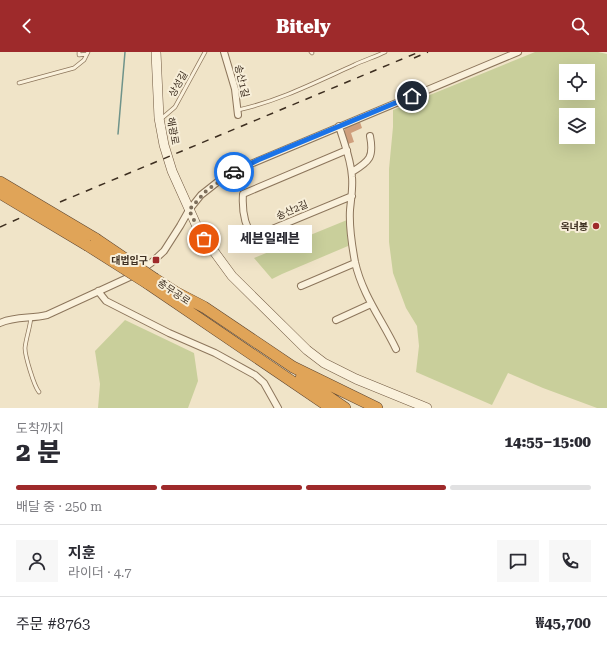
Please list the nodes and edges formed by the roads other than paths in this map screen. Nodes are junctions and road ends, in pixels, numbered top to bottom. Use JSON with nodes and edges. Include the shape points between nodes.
{"nodes":[{"id":1,"x":79,"y":52,"type":"edge"},
{"id":2,"x":156,"y":52,"type":"edge"},
{"id":3,"x":205,"y":52,"type":"edge"},
{"id":4,"x":224,"y":52,"type":"edge"},
{"id":5,"x":385,"y":52,"type":"edge"},
{"id":6,"x":518,"y":52,"type":"edge"},
{"id":7,"x":87,"y":53,"type":"edge"},
{"id":8,"x":20,"y":83,"type":"dead end"},
{"id":9,"x":238,"y":112,"type":"joint"},
{"id":10,"x":159,"y":120,"type":"junction"},
{"id":11,"x":339,"y":126,"type":"junction"},
{"id":12,"x":370,"y":136,"type":"dead end"},
{"id":13,"x":347,"y":150,"type":"junction"},
{"id":14,"x":352,"y":172,"type":"junction"},
{"id":15,"x":0,"y":182,"type":"edge"},
{"id":16,"x":0,"y":193,"type":"edge"},
{"id":17,"x":352,"y":196,"type":"junction"},
{"id":18,"x":189,"y":210,"type":"junction"},
{"id":19,"x":91,"y":242,"type":"junction"},
{"id":20,"x":355,"y":263,"type":"junction"},
{"id":21,"x":151,"y":281,"type":"junction"},
{"id":22,"x":301,"y":286,"type":"dead end"},
{"id":23,"x":98,"y":291,"type":"junction"},
{"id":24,"x":177,"y":293,"type":"junction"},
{"id":25,"x":371,"y":304,"type":"junction"},
{"id":26,"x":30,"y":317,"type":"junction"},
{"id":27,"x":336,"y":320,"type":"dead end"},
{"id":28,"x":0,"y":323,"type":"edge"},
{"id":29,"x":396,"y":348,"type":"dead end"},
{"id":30,"x":246,"y":350,"type":"junction"},
{"id":31,"x":38,"y":392,"type":"dead end"},
{"id":32,"x":278,"y":408,"type":"edge"},
{"id":33,"x":318,"y":408,"type":"edge"},
{"id":34,"x":330,"y":408,"type":"edge"},
{"id":35,"x":345,"y":408,"type":"edge"},
{"id":36,"x":377,"y":408,"type":"edge"},
{"id":37,"x":426,"y":408,"type":"edge"}],
"edges":[{"from":1,"to":7,"type":"lane","via":[[79,55]]},
{"from":2,"to":10,"type":"main road","name":"해광로"},
{"from":3,"to":10,"type":"lane","name":"상성길","via":[[174,107]]},
{"from":4,"to":9,"type":"street","name":"송산1길","via":[[235,89]]},
{"from":5,"to":9,"type":"lane"},
{"from":6,"to":11,"type":"street"},
{"from":7,"to":8,"type":"lane","via":[[84,60],[74,68]]},
{"from":10,"to":18,"type":"main road","name":"해광로","via":[[172,171]]},
{"from":11,"to":13,"type":"street"},
{"from":11,"to":18,"type":"street","via":[[242,168],[207,190]]},
{"from":12,"to":14,"type":"street","via":[[371,157]]},
{"from":13,"to":14,"type":"street"},
{"from":13,"to":17,"type":"street","name":"송산2길","via":[[243,194],[243,210],[248,231],[253,237]]},
{"from":14,"to":17,"type":"street"},
{"from":15,"to":19,"type":"highway","name":"충무공로"},
{"from":16,"to":19,"type":"highway","name":"충무공로"},
{"from":17,"to":20,"type":"street","via":[[350,212]]},
{"from":18,"to":23,"type":"street","via":[[164,251],[151,263],[134,275]]},
{"from":18,"to":37,"type":"main road","name":"해광로","via":[[199,230],[232,276],[307,350],[340,372]]},
{"from":19,"to":21,"type":"highway","name":"충무공로","bridge":true},
{"from":20,"to":22,"type":"street"},
{"from":20,"to":25,"type":"street"},
{"from":21,"to":24,"type":"highway","name":"충무공로"},
{"from":21,"to":30,"type":"highway","name":"충무공로"},
{"from":23,"to":26,"type":"street","via":[[47,315]]},
{"from":23,"to":32,"type":"street","via":[[106,301],[255,375],[264,383]]},
{"from":24,"to":35,"type":"highway","name":"충무공로"},
{"from":24,"to":36,"type":"highway","via":[[204,307],[293,367]]},
{"from":25,"to":27,"type":"street"},
{"from":25,"to":29,"type":"street"},
{"from":26,"to":28,"type":"street","via":[[14,318]]},
{"from":26,"to":31,"type":"lane","via":[[25,349],[32,381]]},
{"from":30,"to":33,"type":"highway"},
{"from":30,"to":34,"type":"highway","name":"충무공로"}]}
